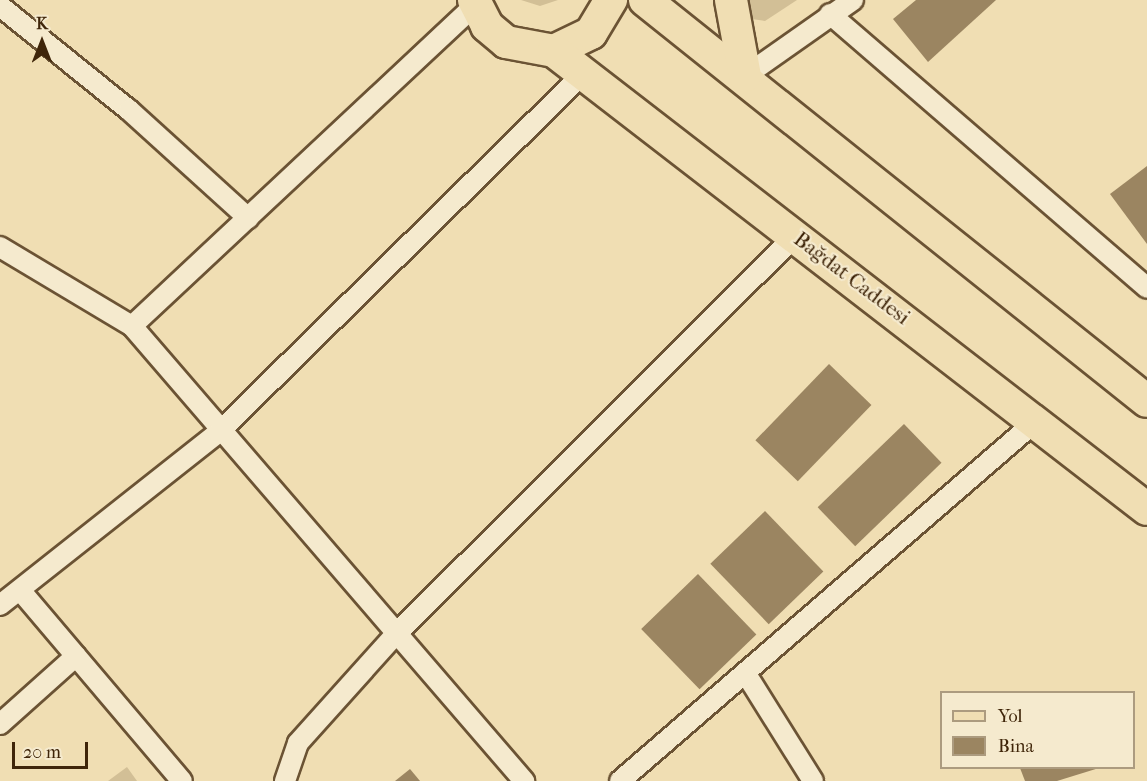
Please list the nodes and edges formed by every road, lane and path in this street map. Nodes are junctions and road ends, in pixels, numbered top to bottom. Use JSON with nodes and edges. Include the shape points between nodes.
{"nodes":[{"id":1,"x":611,"y":0,"type":"edge"},
{"id":2,"x":645,"y":0,"type":"edge"},
{"id":3,"x":731,"y":0,"type":"edge"},
{"id":4,"x":853,"y":0,"type":"edge"},
{"id":5,"x":475,"y":2,"type":"edge"},
{"id":6,"x":0,"y":6,"type":"edge"},
{"id":7,"x":830,"y":14,"type":"junction"},
{"id":8,"x":554,"y":51,"type":"junction"},
{"id":9,"x":586,"y":71,"type":"junction"},
{"id":10,"x":745,"y":76,"type":"junction"},
{"id":11,"x":248,"y":218,"type":"junction"},
{"id":12,"x":796,"y":235,"type":"junction"},
{"id":13,"x":0,"y":247,"type":"edge"},
{"id":14,"x":1147,"y":288,"type":"edge"},
{"id":15,"x":132,"y":326,"type":"junction"},
{"id":16,"x":1147,"y":400,"type":"edge"},
{"id":17,"x":1036,"y":420,"type":"junction"},
{"id":18,"x":218,"y":432,"type":"junction"},
{"id":19,"x":1147,"y":509,"type":"edge"},
{"id":20,"x":20,"y":590,"type":"junction"},
{"id":21,"x":0,"y":605,"type":"edge"},
{"id":22,"x":394,"y":636,"type":"junction"},
{"id":23,"x":76,"y":656,"type":"junction"},
{"id":24,"x":746,"y":674,"type":"junction"},
{"id":25,"x":0,"y":724,"type":"edge"},
{"id":26,"x":182,"y":781,"type":"edge"},
{"id":27,"x":285,"y":781,"type":"edge"},
{"id":28,"x":524,"y":781,"type":"edge"},
{"id":29,"x":620,"y":781,"type":"edge"},
{"id":30,"x":813,"y":781,"type":"edge"}],
"edges":[{"from":1,"to":8,"type":"main road","via":[[591,33]]},
{"from":2,"to":10,"type":"main road"},
{"from":3,"to":10,"type":"main road"},
{"from":4,"to":7,"type":"street"},
{"from":5,"to":8,"type":"main road","via":[[506,42],[529,50]]},
{"from":5,"to":11,"type":"street"},
{"from":6,"to":11,"type":"street","via":[[129,110]]},
{"from":7,"to":10,"type":"street"},
{"from":7,"to":14,"type":"street"},
{"from":8,"to":9,"type":"main road","name":"Bağdat Caddesi"},
{"from":9,"to":12,"type":"main road","name":"Bağdat Caddesi"},
{"from":9,"to":18,"type":"street"},
{"from":10,"to":16,"type":"main road"},
{"from":11,"to":15,"type":"street"},
{"from":12,"to":17,"type":"main road","name":"Bağdat Caddesi"},
{"from":12,"to":22,"type":"street"},
{"from":13,"to":15,"type":"street"},
{"from":15,"to":18,"type":"street"},
{"from":17,"to":19,"type":"main road","name":"Bağdat Caddesi"},
{"from":17,"to":24,"type":"street"},
{"from":18,"to":20,"type":"street"},
{"from":18,"to":22,"type":"street"},
{"from":20,"to":21,"type":"street"},
{"from":20,"to":23,"type":"street"},
{"from":22,"to":27,"type":"street","via":[[298,743]]},
{"from":22,"to":28,"type":"street"},
{"from":23,"to":25,"type":"street"},
{"from":23,"to":26,"type":"street"},
{"from":24,"to":29,"type":"street"},
{"from":24,"to":30,"type":"street"}]}
